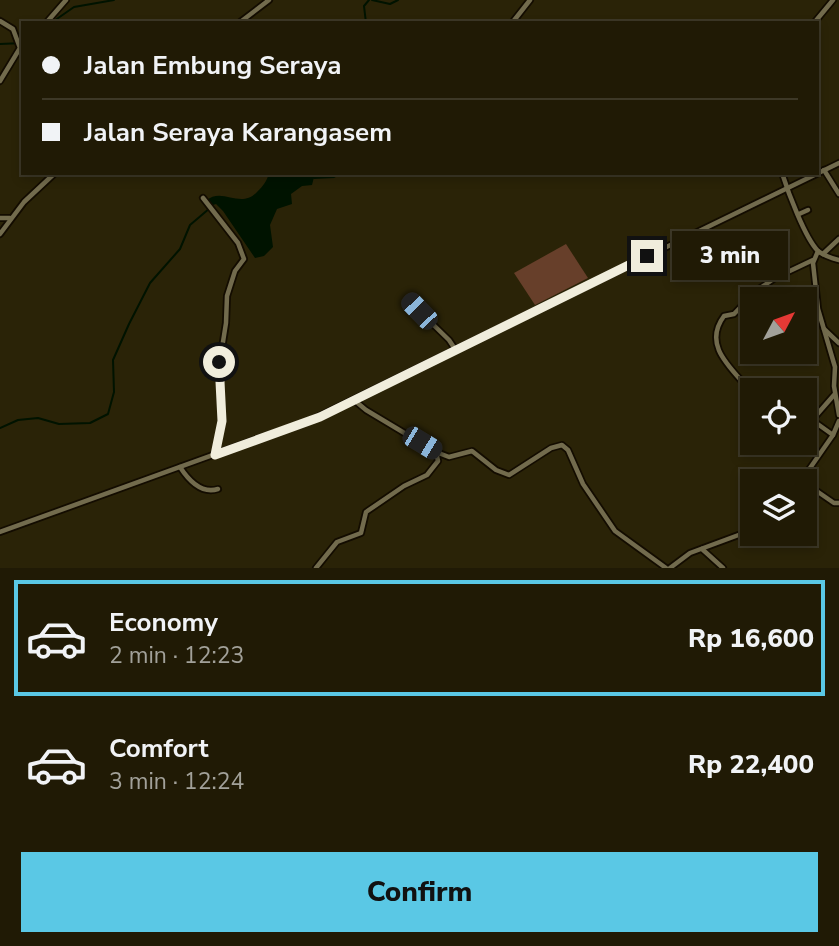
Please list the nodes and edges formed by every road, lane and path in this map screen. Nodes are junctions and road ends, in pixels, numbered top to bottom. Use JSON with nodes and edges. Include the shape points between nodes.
{"nodes":[{"id":1,"x":66,"y":0,"type":"edge"},
{"id":2,"x":269,"y":0,"type":"edge"},
{"id":3,"x":530,"y":0,"type":"edge"},
{"id":4,"x":833,"y":0,"type":"edge"},
{"id":5,"x":0,"y":21,"type":"edge"},
{"id":6,"x":48,"y":21,"type":"edge"},
{"id":7,"x":242,"y":21,"type":"edge"},
{"id":8,"x":514,"y":21,"type":"edge"},
{"id":9,"x":816,"y":21,"type":"edge"},
{"id":10,"x":19,"y":37,"type":"edge"},
{"id":11,"x":0,"y":81,"type":"edge"},
{"id":12,"x":839,"y":163,"type":"edge"},
{"id":13,"x":824,"y":170,"type":"junction"},
{"id":14,"x":819,"y":172,"type":"edge"},
{"id":15,"x":53,"y":175,"type":"edge"},
{"id":16,"x":783,"y":175,"type":"edge"},
{"id":17,"x":813,"y":175,"type":"edge"},
{"id":18,"x":787,"y":187,"type":"junction"},
{"id":19,"x":839,"y":194,"type":"edge"},
{"id":20,"x":203,"y":198,"type":"dead end"},
{"id":21,"x":808,"y":210,"type":"dead end"},
{"id":22,"x":799,"y":214,"type":"junction"},
{"id":23,"x":11,"y":218,"type":"junction"},
{"id":24,"x":0,"y":221,"type":"edge"},
{"id":25,"x":0,"y":233,"type":"edge"},
{"id":26,"x":839,"y":239,"type":"edge"},
{"id":27,"x":820,"y":252,"type":"junction"},
{"id":28,"x":813,"y":260,"type":"junction"},
{"id":29,"x":839,"y":260,"type":"edge"},
{"id":30,"x":409,"y":301,"type":"dead end"},
{"id":31,"x":823,"y":328,"type":"junction"},
{"id":32,"x":839,"y":344,"type":"edge"},
{"id":33,"x":455,"y":349,"type":"junction"},
{"id":34,"x":740,"y":379,"type":"edge"},
{"id":35,"x":835,"y":394,"type":"junction"},
{"id":36,"x":354,"y":400,"type":"junction"},
{"id":37,"x":817,"y":414,"type":"edge"},
{"id":38,"x":839,"y":415,"type":"edge"},
{"id":39,"x":839,"y":421,"type":"edge"},
{"id":40,"x":817,"y":422,"type":"edge"},
{"id":41,"x":833,"y":435,"type":"junction"},
{"id":42,"x":436,"y":452,"type":"junction"},
{"id":43,"x":215,"y":455,"type":"junction"},
{"id":44,"x":180,"y":467,"type":"junction"},
{"id":45,"x":811,"y":469,"type":"edge"},
{"id":46,"x":218,"y":489,"type":"dead end"},
{"id":47,"x":817,"y":492,"type":"edge"},
{"id":48,"x":839,"y":503,"type":"edge"},
{"id":49,"x":0,"y":532,"type":"edge"},
{"id":50,"x":740,"y":535,"type":"edge"},
{"id":51,"x":702,"y":549,"type":"junction"},
{"id":52,"x":316,"y":568,"type":"edge"},
{"id":53,"x":668,"y":568,"type":"edge"},
{"id":54,"x":723,"y":568,"type":"edge"}],
"edges":[{"from":1,"to":6,"type":"street"},
{"from":2,"to":7,"type":"street"},
{"from":3,"to":8,"type":"street"},
{"from":4,"to":9,"type":"street"},
{"from":5,"to":10,"type":"street"},
{"from":10,"to":11,"type":"street","via":[[20,48]]},
{"from":12,"to":13,"type":"street"},
{"from":13,"to":14,"type":"street"},
{"from":13,"to":19,"type":"street"},
{"from":15,"to":23,"type":"street"},
{"from":16,"to":18,"type":"street"},
{"from":17,"to":18,"type":"street"},
{"from":18,"to":22,"type":"street"},
{"from":18,"to":33,"type":"street"},
{"from":20,"to":43,"type":"street","via":[[238,243],[244,258],[227,296],[219,367],[222,421]]},
{"from":21,"to":22,"type":"street"},
{"from":22,"to":27,"type":"street"},
{"from":23,"to":24,"type":"street"},
{"from":23,"to":25,"type":"street"},
{"from":24,"to":25,"type":"street"},
{"from":26,"to":27,"type":"street"},
{"from":27,"to":28,"type":"street"},
{"from":27,"to":29,"type":"street"},
{"from":28,"to":31,"type":"street"},
{"from":28,"to":34,"type":"street","via":[[760,288],[734,314],[725,314],[717,327],[718,352]]},
{"from":30,"to":33,"type":"street"},
{"from":31,"to":32,"type":"street"},
{"from":31,"to":35,"type":"street","via":[[836,373]]},
{"from":33,"to":36,"type":"street"},
{"from":35,"to":37,"type":"street"},
{"from":35,"to":38,"type":"street"},
{"from":36,"to":42,"type":"street"},
{"from":36,"to":43,"type":"street"},
{"from":39,"to":41,"type":"street"},
{"from":40,"to":41,"type":"street"},
{"from":41,"to":45,"type":"street"},
{"from":42,"to":52,"type":"street","via":[[438,461],[432,470],[366,512],[363,531],[337,542]]},
{"from":42,"to":53,"type":"street","via":[[449,457],[472,451],[509,475],[551,447],[562,445],[615,531]]},
{"from":43,"to":44,"type":"street"},
{"from":44,"to":46,"type":"street","via":[[200,488]]},
{"from":44,"to":49,"type":"street"},
{"from":47,"to":48,"type":"street"},
{"from":50,"to":51,"type":"street"},
{"from":51,"to":53,"type":"street"},
{"from":51,"to":54,"type":"street"}]}
